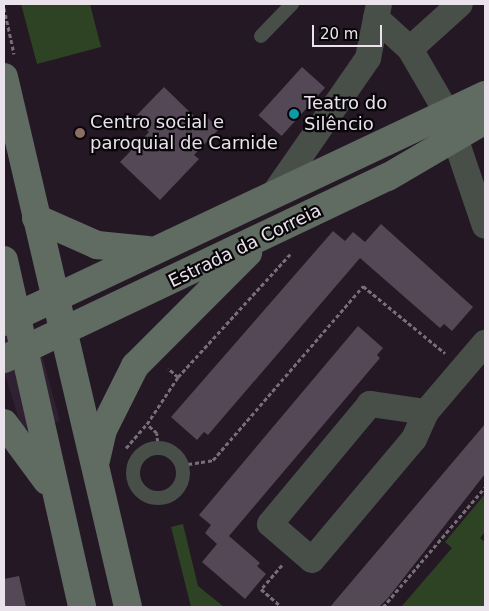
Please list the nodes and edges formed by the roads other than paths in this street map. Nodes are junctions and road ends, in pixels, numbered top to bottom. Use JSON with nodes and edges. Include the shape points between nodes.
{"nodes":[{"id":1,"x":292,"y":4,"type":"edge"},
{"id":2,"x":460,"y":4,"type":"edge"},
{"id":3,"x":378,"y":11,"type":"edge"},
{"id":4,"x":261,"y":36,"type":"dead end"},
{"id":5,"x":410,"y":49,"type":"junction"},
{"id":6,"x":4,"y":77,"type":"edge"},
{"id":7,"x":485,"y":95,"type":"edge"},
{"id":8,"x":446,"y":111,"type":"junction"},
{"id":9,"x":485,"y":120,"type":"edge"},
{"id":10,"x":456,"y":138,"type":"junction"},
{"id":11,"x":276,"y":191,"type":"junction"},
{"id":12,"x":36,"y":218,"type":"junction"},
{"id":13,"x":485,"y":226,"type":"edge"},
{"id":14,"x":265,"y":238,"type":"junction"},
{"id":15,"x":149,"y":250,"type":"junction"},
{"id":16,"x":4,"y":260,"type":"edge"},
{"id":17,"x":55,"y":297,"type":"junction"},
{"id":18,"x":10,"y":319,"type":"edge"},
{"id":19,"x":64,"y":332,"type":"junction"},
{"id":20,"x":485,"y":343,"type":"edge"},
{"id":21,"x":13,"y":354,"type":"edge"},
{"id":22,"x":426,"y":412,"type":"junction"},
{"id":23,"x":4,"y":423,"type":"edge"},
{"id":24,"x":96,"y":461,"type":"junction"},
{"id":25,"x":182,"y":465,"type":"joint"},
{"id":26,"x":56,"y":495,"type":"junction"},
{"id":27,"x":82,"y":607,"type":"edge"},
{"id":28,"x":128,"y":607,"type":"edge"}],
"edges":[{"from":1,"to":4,"type":"lane"},
{"from":2,"to":5,"type":"street"},
{"from":3,"to":5,"type":"street","name":"Estrada da Correia"},
{"from":3,"to":11,"type":"street","name":"Estrada da Correia","via":[[368,58]]},
{"from":5,"to":8,"type":"street","name":"Estrada da Correia"},
{"from":6,"to":12,"type":"main road"},
{"from":7,"to":8,"type":"main road"},
{"from":8,"to":10,"type":"street","name":"Estrada da Correia"},
{"from":8,"to":11,"type":"main road","name":"Estrada da Correia"},
{"from":9,"to":10,"type":"main road"},
{"from":10,"to":13,"type":"street"},
{"from":10,"to":14,"type":"main road","name":"Estrada da Correia"},
{"from":11,"to":15,"type":"main road","name":"Estrada da Correia"},
{"from":12,"to":15,"type":"main road","via":[[97,246]]},
{"from":12,"to":17,"type":"main road"},
{"from":14,"to":19,"type":"main road","name":"Estrada da Correia"},
{"from":14,"to":24,"type":"main road","via":[[148,348],[122,386],[103,430]]},
{"from":15,"to":17,"type":"main road","name":"Estrada da Correia"},
{"from":16,"to":18,"type":"main road"},
{"from":17,"to":18,"type":"main road","name":"Estrada da Correia"},
{"from":17,"to":19,"type":"main road"},
{"from":18,"to":21,"type":"main road"},
{"from":19,"to":21,"type":"main road","name":"Estrada da Correia"},
{"from":19,"to":24,"type":"main road"},
{"from":20,"to":22,"type":"street"},
{"from":21,"to":26,"type":"main road"},
{"from":22,"to":22,"type":"street","via":[[370,404],[270,524],[312,560],[414,440]]},
{"from":23,"to":26,"type":"main road"},
{"from":24,"to":28,"type":"main road"},
{"from":25,"to":25,"type":"lane","via":[[182,482],[170,495],[161,498],[142,493],[133,476],[134,466],[144,453],[158,448],[172,452]]},
{"from":26,"to":27,"type":"main road"}]}
